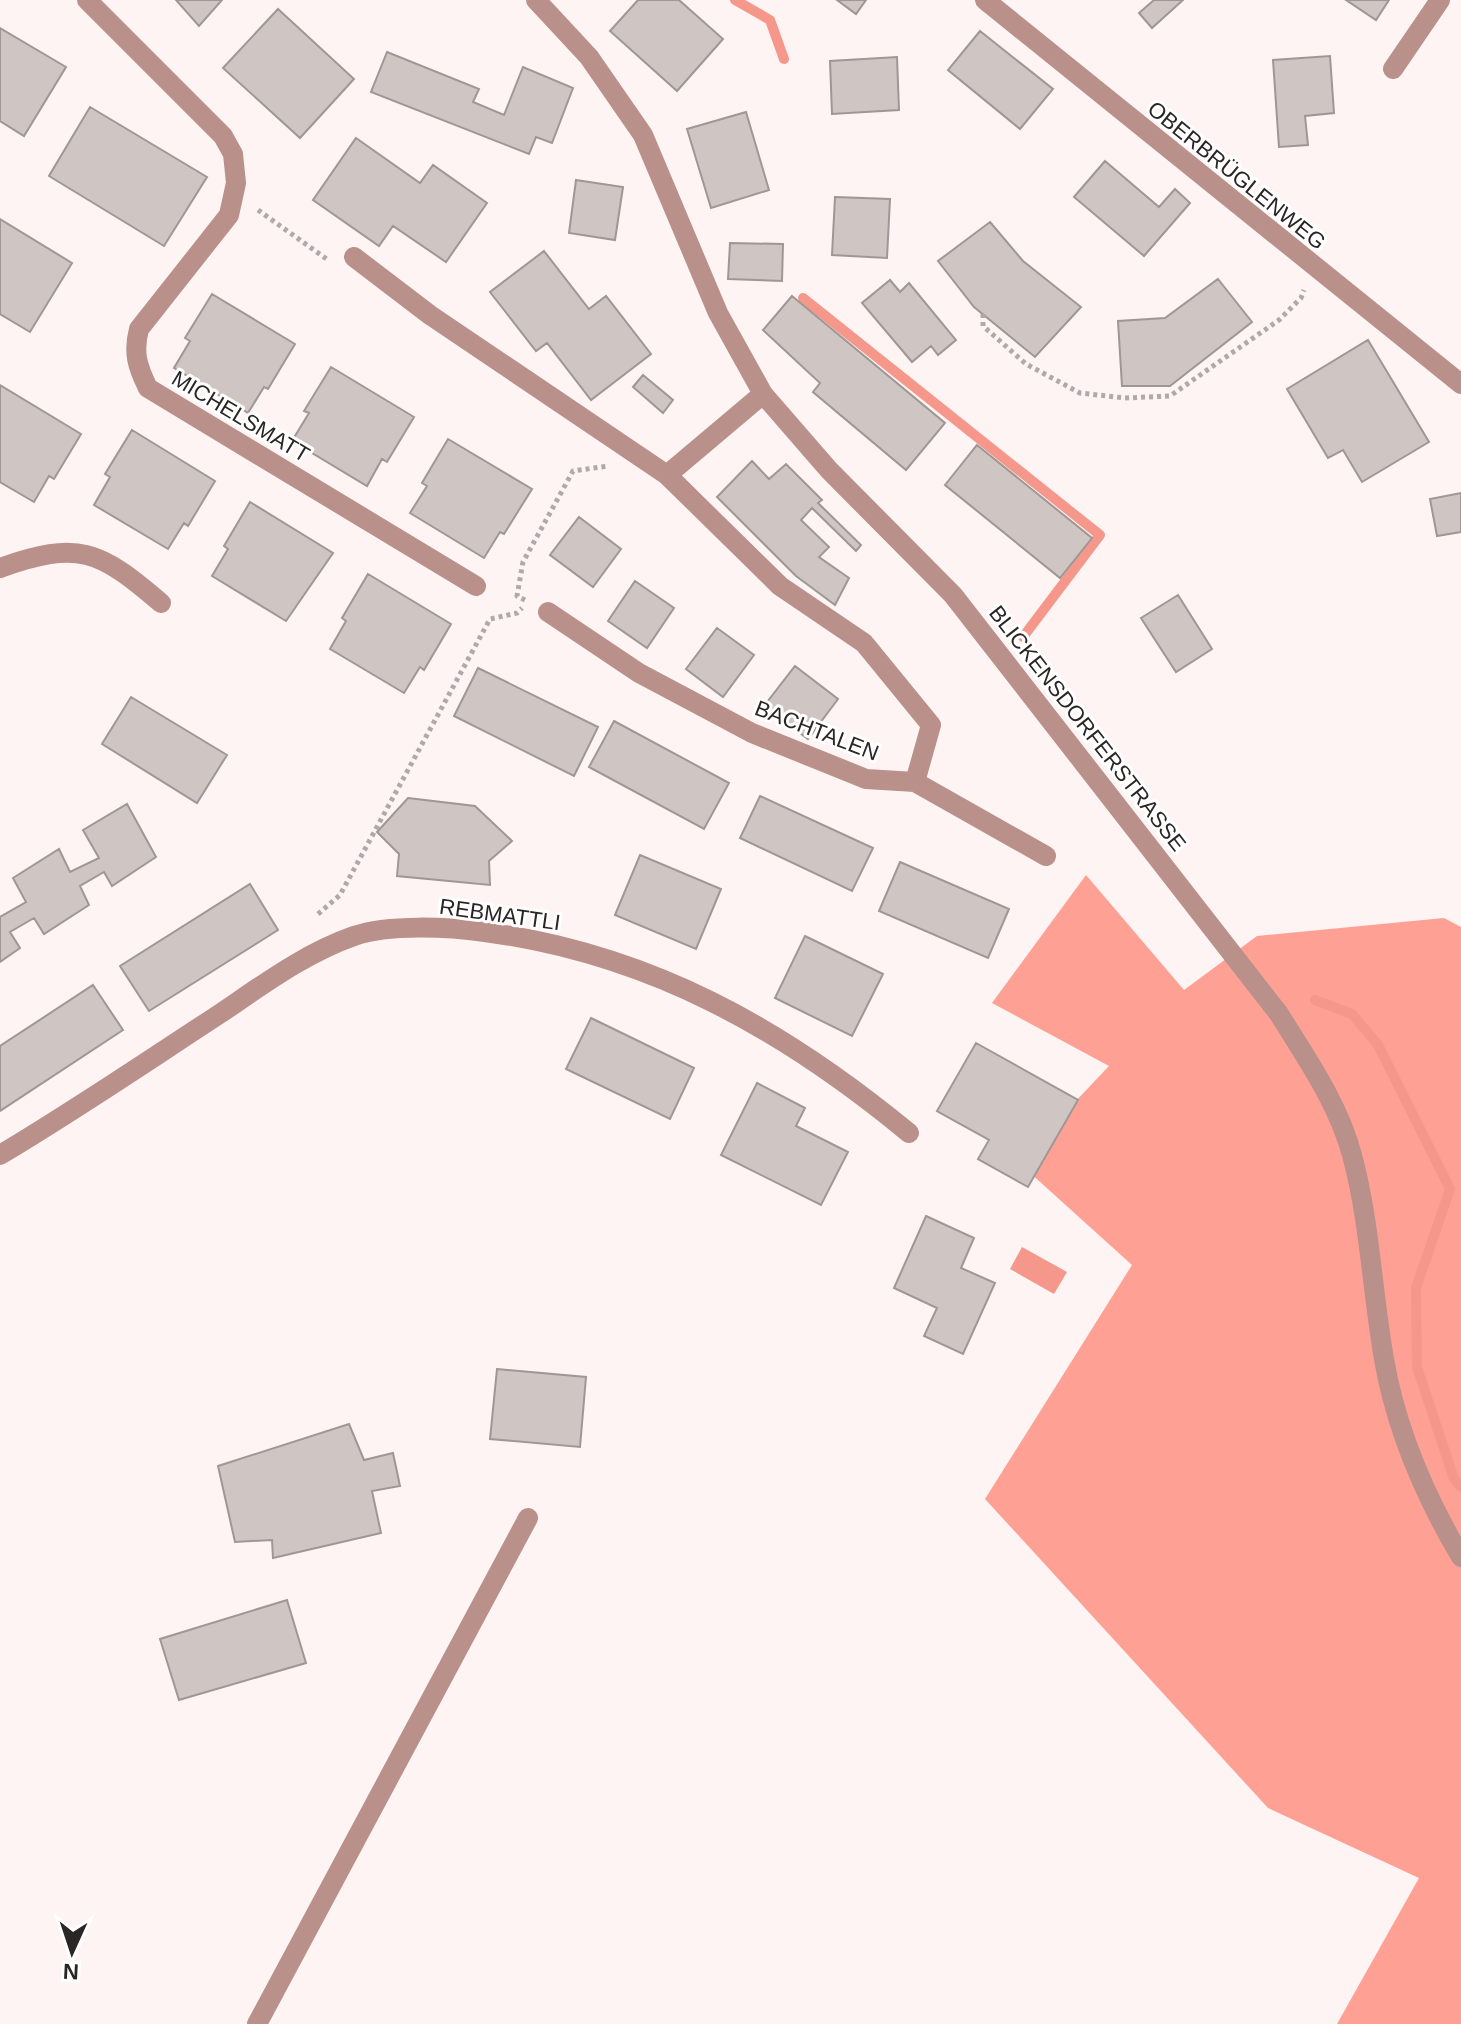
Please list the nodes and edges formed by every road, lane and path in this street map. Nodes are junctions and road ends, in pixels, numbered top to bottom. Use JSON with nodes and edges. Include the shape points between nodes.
{"nodes":[{"id":1,"x":87,"y":0,"type":"edge"},
{"id":2,"x":536,"y":0,"type":"edge"},
{"id":3,"x":985,"y":0,"type":"edge"},
{"id":4,"x":1440,"y":0,"type":"edge"},
{"id":5,"x":1393,"y":69,"type":"dead end"},
{"id":6,"x":354,"y":257,"type":"dead end"},
{"id":7,"x":1311,"y":266,"type":"junction"},
{"id":8,"x":983,"y":314,"type":"dead end"},
{"id":9,"x":1461,"y":384,"type":"edge"},
{"id":10,"x":763,"y":394,"type":"junction"},
{"id":11,"x":617,"y":465,"type":"dead end"},
{"id":12,"x":667,"y":475,"type":"junction"},
{"id":13,"x":0,"y":568,"type":"edge"},
{"id":14,"x":476,"y":586,"type":"dead end"},
{"id":15,"x":161,"y":603,"type":"dead end"},
{"id":16,"x":548,"y":612,"type":"dead end"},
{"id":17,"x":915,"y":782,"type":"junction"},
{"id":18,"x":1046,"y":856,"type":"dead end"},
{"id":19,"x":318,"y":914,"type":"dead end"},
{"id":20,"x":909,"y":1133,"type":"dead end"},
{"id":21,"x":0,"y":1155,"type":"edge"},
{"id":22,"x":528,"y":1518,"type":"dead end"},
{"id":23,"x":1461,"y":1557,"type":"edge"},
{"id":24,"x":257,"y":2024,"type":"edge"}],
"edges":[{"from":1,"to":14,"type":"street","name":"MICHELSMATT","via":[[223,136],[233,154],[236,183],[229,215],[139,329],[136,365],[148,388]]},
{"from":2,"to":10,"type":"street","name":"BLICKENSDORFERSTRASSE","via":[[589,57],[643,135],[718,313]]},
{"from":3,"to":7,"type":"street","name":"OBERBRÜGLENWEG"},
{"from":4,"to":5,"type":"street"},
{"from":6,"to":12,"type":"street","via":[[430,315]]},
{"from":7,"to":8,"type":"path","via":[[1301,298],[1279,320],[1170,396],[1080,393],[1026,364],[983,326]]},
{"from":7,"to":9,"type":"street","name":"OBERBRÜGLENWEG"},
{"from":10,"to":12,"type":"street"},
{"from":10,"to":23,"type":"street","name":"BLICKENSDORFERSTRASSE","via":[[829,470],[953,595],[1279,1014],[1324,1086],[1352,1152],[1384,1360],[1402,1435],[1439,1521]]},
{"from":11,"to":19,"type":"path","via":[[573,471],[523,562],[517,596],[529,602],[517,613],[490,619],[340,895]]},
{"from":12,"to":17,"type":"street","via":[[780,586],[864,643],[931,725]]},
{"from":13,"to":15,"type":"street","via":[[49,552],[84,553],[117,566]]},
{"from":16,"to":17,"type":"street","name":"BACHTALEN","via":[[639,673],[752,733],[866,779]]},
{"from":17,"to":18,"type":"street"},
{"from":20,"to":21,"type":"street","name":"REBMATTLI","via":[[847,1082],[756,1023],[652,972],[542,939],[441,926],[355,935],[296,963]]},
{"from":22,"to":24,"type":"street"}]}
